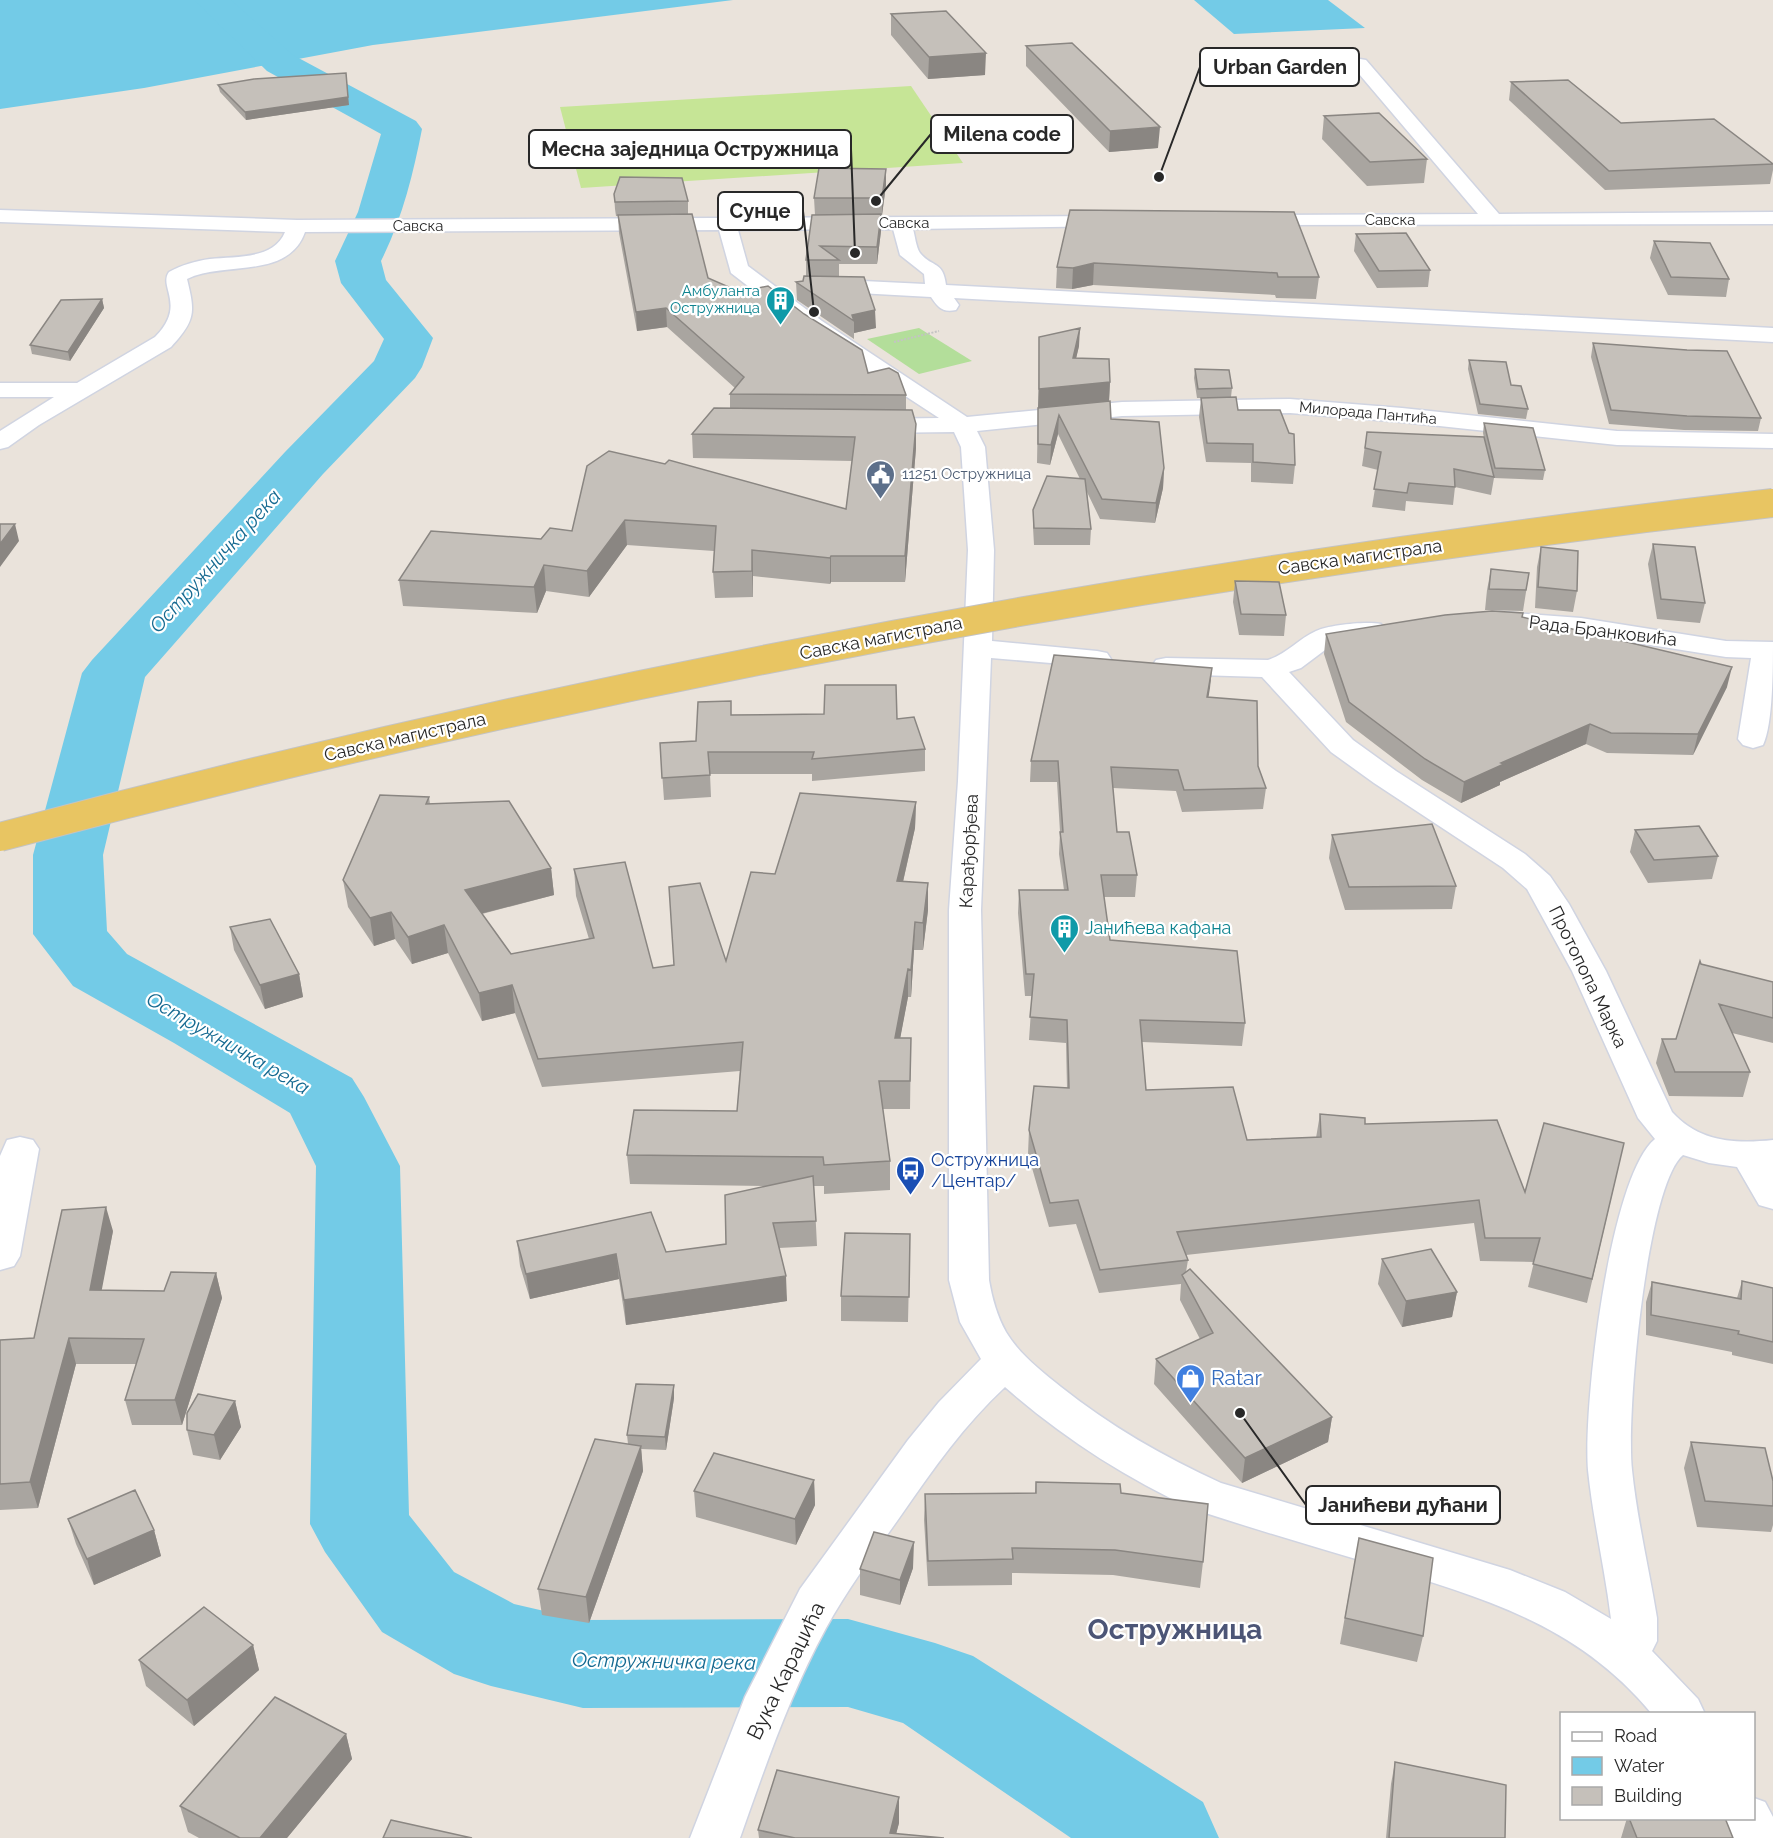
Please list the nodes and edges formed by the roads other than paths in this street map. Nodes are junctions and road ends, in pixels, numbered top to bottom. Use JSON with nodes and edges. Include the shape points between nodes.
{"nodes":[{"id":1,"x":1360,"y":64,"type":"dead end"},
{"id":2,"x":12,"y":198,"type":"dead end"},
{"id":3,"x":0,"y":216,"type":"edge"},
{"id":4,"x":1773,"y":218,"type":"edge"},
{"id":5,"x":1493,"y":219,"type":"junction"},
{"id":6,"x":88,"y":220,"type":"junction"},
{"id":7,"x":1229,"y":221,"type":"edge"},
{"id":8,"x":1131,"y":222,"type":"edge"},
{"id":9,"x":901,"y":223,"type":"junction"},
{"id":10,"x":727,"y":224,"type":"junction"},
{"id":11,"x":297,"y":226,"type":"junction"},
{"id":12,"x":760,"y":286,"type":"junction"},
{"id":13,"x":936,"y":290,"type":"junction"},
{"id":14,"x":955,"y":312,"type":"road end"},
{"id":15,"x":1773,"y":335,"type":"edge"},
{"id":16,"x":0,"y":390,"type":"edge"},
{"id":17,"x":82,"y":390,"type":"junction"},
{"id":18,"x":962,"y":425,"type":"junction"},
{"id":19,"x":851,"y":426,"type":"edge"},
{"id":20,"x":1773,"y":441,"type":"edge"},
{"id":21,"x":0,"y":442,"type":"edge"},
{"id":22,"x":1773,"y":503,"type":"edge"},
{"id":23,"x":1470,"y":621,"type":"edge"},
{"id":24,"x":1394,"y":627,"type":"edge"},
{"id":25,"x":976,"y":648,"type":"junction"},
{"id":26,"x":1770,"y":650,"type":"edge"},
{"id":27,"x":1270,"y":669,"type":"junction"},
{"id":28,"x":1753,"y":739,"type":"dead end"},
{"id":29,"x":0,"y":837,"type":"edge"},
{"id":30,"x":1678,"y":1139,"type":"junction"},
{"id":31,"x":20,"y":1149,"type":"dead end"},
{"id":32,"x":1762,"y":1155,"type":"edge"},
{"id":33,"x":1773,"y":1196,"type":"edge"},
{"id":34,"x":0,"y":1256,"type":"edge"},
{"id":35,"x":1005,"y":1362,"type":"junction"},
{"id":36,"x":1621,"y":1654,"type":"junction"},
{"id":37,"x":1680,"y":1712,"type":"edge"},
{"id":38,"x":1748,"y":1820,"type":"edge"},
{"id":39,"x":715,"y":1838,"type":"edge"},
{"id":40,"x":1758,"y":1838,"type":"edge"}],
"edges":[{"from":1,"to":5,"type":"street"},
{"from":2,"to":6,"type":"street","via":[[90,211],[94,214]]},
{"from":3,"to":6,"type":"street","name":"Савска"},
{"from":4,"to":5,"type":"street","name":"Савска"},
{"from":5,"to":7,"type":"street","name":"Савска"},
{"from":6,"to":11,"type":"street","name":"Савска"},
{"from":8,"to":9,"type":"street","name":"Савска"},
{"from":9,"to":10,"type":"street","name":"Савска"},
{"from":9,"to":13,"type":"street","via":[[910,255],[934,272]]},
{"from":10,"to":11,"type":"street","name":"Савска"},
{"from":10,"to":12,"type":"street","name":"Карађорђева","via":[[738,269]]},
{"from":11,"to":17,"type":"street","via":[[291,243],[270,257],[194,268],[176,276],[183,302],[175,330],[163,342]]},
{"from":12,"to":13,"type":"street"},
{"from":12,"to":18,"type":"street","name":"Карађорђева"},
{"from":13,"to":14,"type":"street"},
{"from":13,"to":15,"type":"street"},
{"from":16,"to":17,"type":"street"},
{"from":17,"to":21,"type":"street"},
{"from":18,"to":19,"type":"street"},
{"from":18,"to":20,"type":"street","name":"Милорада Пантића","via":[[1122,409],[1290,406],[1617,438]]},
{"from":18,"to":25,"type":"street","name":"Карађорђева","via":[[973,447],[978,500],[981,550]]},
{"from":22,"to":29,"type":"main road","name":"Савска магистрала","bridge":true,"via":[[1541,531],[1247,574],[783,656],[382,741]]},
{"from":23,"to":26,"type":"street","name":"Рада Бранковића","via":[[1536,622],[1726,649]]},
{"from":24,"to":27,"type":"street","via":[[1325,637],[1291,662]]},
{"from":25,"to":27,"type":"street","via":[[1217,669]]},
{"from":25,"to":35,"type":"street","name":"Карађорђева","via":[[965,910],[969,1280],[980,1323]]},
{"from":26,"to":28,"type":"street"},
{"from":27,"to":30,"type":"street","name":"Протопопа Марка","via":[[1342,746],[1514,861],[1539,883],[1589,971],[1656,1118]]},
{"from":30,"to":32,"type":"street","name":"Протопопа Марка"},
{"from":30,"to":36,"type":"street","via":[[1659,1155],[1646,1185],[1627,1264],[1617,1348],[1610,1470],[1634,1618],[1634,1641]]},
{"from":31,"to":34,"type":"street"},
{"from":32,"to":33,"type":"street","name":"Протопопа Марка"},
{"from":35,"to":36,"type":"street","name":"Карађорђева","via":[[1066,1415],[1170,1480],[1209,1497],[1528,1596],[1563,1613]]},
{"from":35,"to":39,"type":"street","name":"Вука Караџића","via":[[977,1386],[899,1485],[809,1615],[743,1756]]},
{"from":36,"to":37,"type":"street","name":"Карађорђева"},
{"from":38,"to":40,"type":"street"}]}
